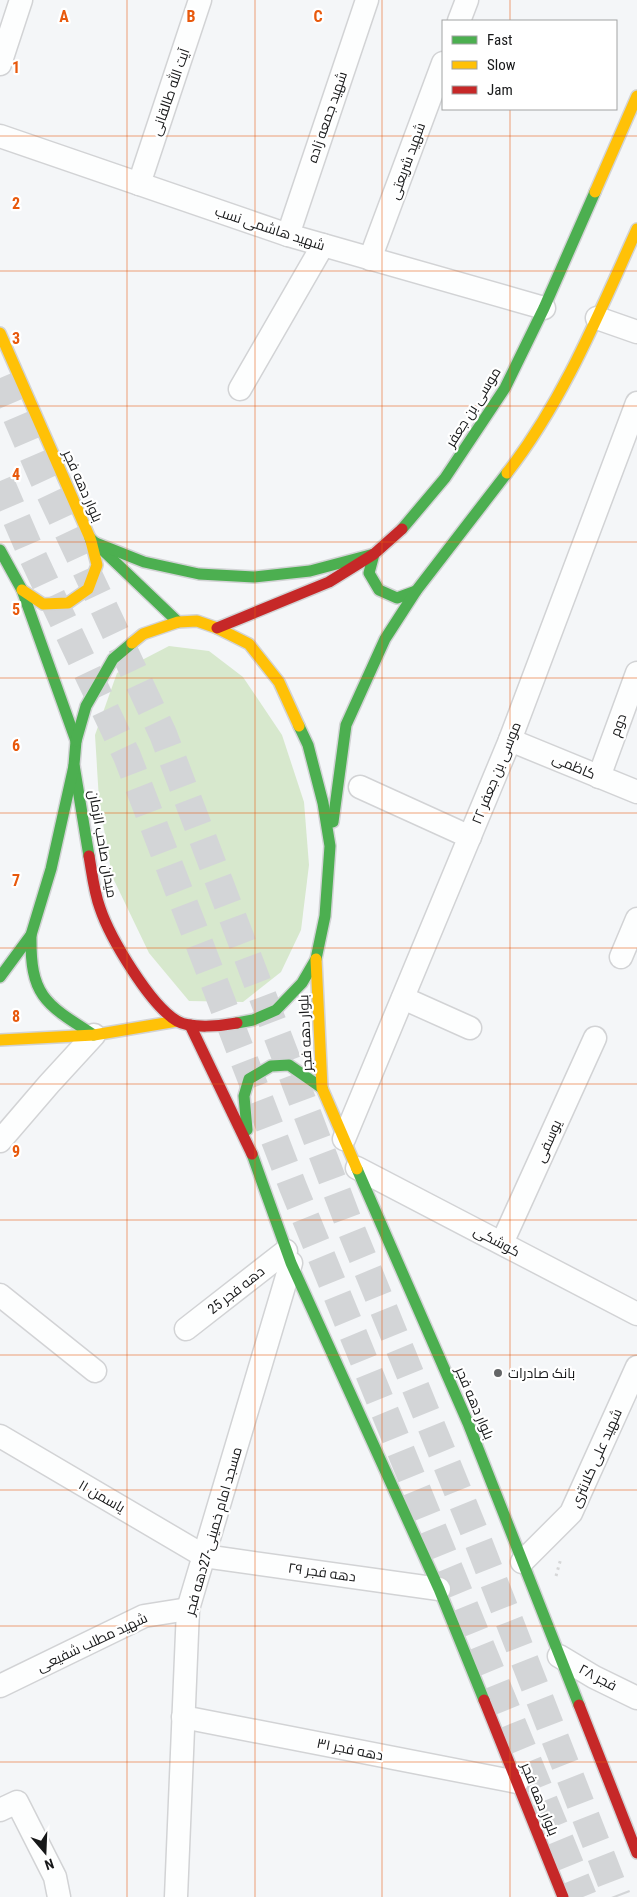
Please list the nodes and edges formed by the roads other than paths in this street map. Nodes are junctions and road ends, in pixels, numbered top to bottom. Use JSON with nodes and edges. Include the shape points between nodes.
{"nodes":[{"id":1,"x":21,"y":0,"type":"edge"},
{"id":2,"x":200,"y":0,"type":"edge"},
{"id":3,"x":368,"y":0,"type":"edge"},
{"id":4,"x":467,"y":0,"type":"edge"},
{"id":5,"x":459,"y":20,"type":"edge"},
{"id":6,"x":0,"y":64,"type":"edge"},
{"id":7,"x":442,"y":66,"type":"edge"},
{"id":8,"x":637,"y":96,"type":"edge"},
{"id":9,"x":0,"y":136,"type":"edge"},
{"id":10,"x":139,"y":184,"type":"junction"},
{"id":11,"x":637,"y":229,"type":"edge"},
{"id":12,"x":288,"y":235,"type":"junction"},
{"id":13,"x":323,"y":245,"type":"junction"},
{"id":14,"x":370,"y":258,"type":"junction"},
{"id":15,"x":544,"y":308,"type":"junction"},
{"id":16,"x":597,"y":318,"type":"junction"},
{"id":17,"x":637,"y":332,"type":"edge"},
{"id":18,"x":0,"y":333,"type":"edge"},
{"id":19,"x":240,"y":389,"type":"dead end"},
{"id":20,"x":637,"y":403,"type":"edge"},
{"id":21,"x":91,"y":541,"type":"junction"},
{"id":22,"x":0,"y":550,"type":"edge"},
{"id":23,"x":374,"y":554,"type":"junction"},
{"id":24,"x":22,"y":590,"type":"junction"},
{"id":25,"x":416,"y":591,"type":"junction"},
{"id":26,"x":178,"y":622,"type":"junction"},
{"id":27,"x":217,"y":628,"type":"junction"},
{"id":28,"x":637,"y":673,"type":"edge"},
{"id":29,"x":510,"y":740,"type":"junction"},
{"id":30,"x":76,"y":741,"type":"junction"},
{"id":31,"x":74,"y":765,"type":"junction"},
{"id":32,"x":599,"y":777,"type":"junction"},
{"id":33,"x":360,"y":787,"type":"dead end"},
{"id":34,"x":637,"y":792,"type":"edge"},
{"id":35,"x":470,"y":837,"type":"junction"},
{"id":36,"x":330,"y":846,"type":"junction"},
{"id":37,"x":637,"y":919,"type":"edge"},
{"id":38,"x":31,"y":935,"type":"junction"},
{"id":39,"x":621,"y":957,"type":"dead end"},
{"id":40,"x":316,"y":959,"type":"junction"},
{"id":41,"x":0,"y":976,"type":"edge"},
{"id":42,"x":403,"y":998,"type":"junction"},
{"id":43,"x":177,"y":1021,"type":"junction"},
{"id":44,"x":190,"y":1025,"type":"junction"},
{"id":45,"x":470,"y":1028,"type":"dead end"},
{"id":46,"x":94,"y":1035,"type":"junction"},
{"id":47,"x":595,"y":1038,"type":"dead end"},
{"id":48,"x":0,"y":1040,"type":"edge"},
{"id":49,"x":322,"y":1088,"type":"junction"},
{"id":50,"x":344,"y":1140,"type":"junction"},
{"id":51,"x":0,"y":1141,"type":"edge"},
{"id":52,"x":248,"y":1143,"type":"junction"},
{"id":53,"x":356,"y":1168,"type":"junction"},
{"id":54,"x":502,"y":1243,"type":"junction"},
{"id":55,"x":289,"y":1257,"type":"junction"},
{"id":56,"x":0,"y":1295,"type":"edge"},
{"id":57,"x":637,"y":1314,"type":"edge"},
{"id":58,"x":186,"y":1328,"type":"dead end"},
{"id":59,"x":637,"y":1367,"type":"edge"},
{"id":60,"x":95,"y":1371,"type":"dead end"},
{"id":61,"x":0,"y":1436,"type":"edge"},
{"id":62,"x":204,"y":1556,"type":"junction"},
{"id":63,"x":522,"y":1562,"type":"junction"},
{"id":64,"x":440,"y":1589,"type":"junction"},
{"id":65,"x":188,"y":1609,"type":"junction"},
{"id":66,"x":559,"y":1656,"type":"junction"},
{"id":67,"x":0,"y":1686,"type":"edge"},
{"id":68,"x":637,"y":1698,"type":"edge"},
{"id":69,"x":184,"y":1717,"type":"junction"},
{"id":70,"x":517,"y":1782,"type":"junction"},
{"id":71,"x":0,"y":1810,"type":"edge"},
{"id":72,"x":637,"y":1853,"type":"edge"},
{"id":73,"x":59,"y":1897,"type":"edge"},
{"id":74,"x":176,"y":1897,"type":"edge"},
{"id":75,"x":563,"y":1897,"type":"edge"}],
"edges":[{"from":1,"to":6,"type":"street"},
{"from":2,"to":10,"type":"street","name":"آیت الله طالقانی"},
{"from":3,"to":12,"type":"street","name":"شهید جمعه زاده"},
{"from":4,"to":5,"type":"street"},
{"from":7,"to":14,"type":"street","name":"شهید شریعتی"},
{"from":8,"to":15,"type":"main road","name":"موسی بن جعفر"},
{"from":9,"to":10,"type":"street","name":"شهید هاشمی نسب"},
{"from":10,"to":12,"type":"street","name":"شهید هاشمی نسب"},
{"from":11,"to":16,"type":"main road"},
{"from":12,"to":13,"type":"street","name":"شهید هاشمی نسب"},
{"from":13,"to":14,"type":"street","name":"شهید هاشمی نسب"},
{"from":13,"to":19,"type":"street"},
{"from":14,"to":15,"type":"street","name":"شهید هاشمی نسب"},
{"from":15,"to":23,"type":"main road","name":"موسی بن جعفر","via":[[506,388],[445,478],[403,528]]},
{"from":16,"to":17,"type":"street"},
{"from":16,"to":25,"type":"main road","via":[[577,362],[526,449]]},
{"from":18,"to":21,"type":"main road","name":"بلوار دهه فجر"},
{"from":20,"to":29,"type":"street","name":"موسی بن جعفر ۲۲"},
{"from":21,"to":23,"type":"main road","via":[[144,562],[199,574],[254,577],[310,571]]},
{"from":21,"to":24,"type":"main road","via":[[97,565],[88,588],[68,603],[43,604]]},
{"from":21,"to":26,"type":"main road","name":"بلوار دهه فجر"},
{"from":22,"to":24,"type":"main road"},
{"from":23,"to":25,"type":"main road","via":[[369,573],[379,590],[397,598]]},
{"from":23,"to":27,"type":"main road","name":"موسی بن جعفر","via":[[329,582]]},
{"from":24,"to":30,"type":"main road"},
{"from":25,"to":36,"type":"main road","via":[[386,639],[346,725]]},
{"from":26,"to":27,"type":"main road","name":"میدان صاحب الزمان","via":[[197,621]]},
{"from":26,"to":30,"type":"main road","name":"میدان صاحب الزمان","via":[[143,634],[113,659],[86,706]]},
{"from":27,"to":36,"type":"main road","name":"میدان صاحب الزمان","via":[[249,644],[279,682],[308,745]]},
{"from":28,"to":32,"type":"street","name":"دوم"},
{"from":29,"to":32,"type":"street","name":"کاظمی"},
{"from":29,"to":35,"type":"street","name":"موسی بن جعفر ۲۲"},
{"from":30,"to":31,"type":"main road","name":"میدان صاحب الزمان"},
{"from":31,"to":38,"type":"main road","via":[[51,869]]},
{"from":31,"to":43,"type":"main road","name":"میدان صاحب الزمان","via":[[99,907],[116,944],[136,975],[160,1006]]},
{"from":32,"to":34,"type":"street","name":"کاظمی"},
{"from":33,"to":35,"type":"street"},
{"from":35,"to":42,"type":"street","name":"موسی بن جعفر ۲۲"},
{"from":36,"to":40,"type":"main road","name":"میدان صاحب الزمان","via":[[325,916]]},
{"from":37,"to":39,"type":"street"},
{"from":38,"to":41,"type":"main road"},
{"from":38,"to":46,"type":"main road","via":[[32,970],[40,993],[55,1011]]},
{"from":40,"to":44,"type":"main road","name":"میدان صاحب الزمان","via":[[302,983],[276,1010],[253,1020],[221,1026]]},
{"from":40,"to":49,"type":"main road","name":"بلوار دهه فجر"},
{"from":42,"to":45,"type":"street"},
{"from":42,"to":50,"type":"street","name":"موسی بن جعفر ۲۲"},
{"from":43,"to":44,"type":"main road","name":"میدان صاحب الزمان"},
{"from":43,"to":46,"type":"main road"},
{"from":44,"to":52,"type":"main road","name":"بلوار دهه فجر"},
{"from":46,"to":48,"type":"main road"},
{"from":46,"to":51,"type":"street"},
{"from":47,"to":54,"type":"street","name":"یوسفی"},
{"from":49,"to":50,"type":"main road","name":"بلوار دهه فجر"},
{"from":49,"to":52,"type":"main road","via":[[289,1064],[271,1066],[249,1079],[244,1096]]},
{"from":50,"to":53,"type":"main road","name":"بلوار دهه فجر"},
{"from":52,"to":55,"type":"main road","name":"بلوار دهه فجر"},
{"from":53,"to":54,"type":"street","name":"کوشکی"},
{"from":53,"to":63,"type":"main road","name":"بلوار دهه فجر","via":[[468,1423]]},
{"from":54,"to":57,"type":"street","name":"کوشکی"},
{"from":55,"to":58,"type":"street","name":"دهه فجر 25"},
{"from":55,"to":62,"type":"street","name":"مسجد امام خمینی-27دهه فجر"},
{"from":55,"to":64,"type":"main road","name":"بلوار دهه فجر"},
{"from":56,"to":60,"type":"street"},
{"from":59,"to":63,"type":"street","name":"شهید علی کلانتری","via":[[571,1513]]},
{"from":61,"to":62,"type":"street","name":"یاسمن ۱۱"},
{"from":62,"to":64,"type":"street","name":"دهه فجر ۲۹"},
{"from":62,"to":65,"type":"street","name":"مسجد امام خمینی-27دهه فجر"},
{"from":63,"to":66,"type":"main road","name":"بلوار دهه فجر"},
{"from":64,"to":70,"type":"main road","name":"بلوار دهه فجر"},
{"from":65,"to":67,"type":"street","name":"شهید مطلب شفیعی","via":[[144,1616]]},
{"from":65,"to":69,"type":"street","name":"مسجد امام خمینی-27دهه فجر"},
{"from":66,"to":68,"type":"street","name":"فجر ۲۸"},
{"from":66,"to":72,"type":"main road","name":"بلوار دهه فجر"},
{"from":69,"to":70,"type":"street","name":"دهه فجر ۳۱"},
{"from":69,"to":74,"type":"street","name":"مسجد امام خمینی-27دهه فجر"},
{"from":70,"to":75,"type":"main road","name":"بلوار دهه فجر"},
{"from":71,"to":73,"type":"street","via":[[17,1802],[55,1877]]}]}
